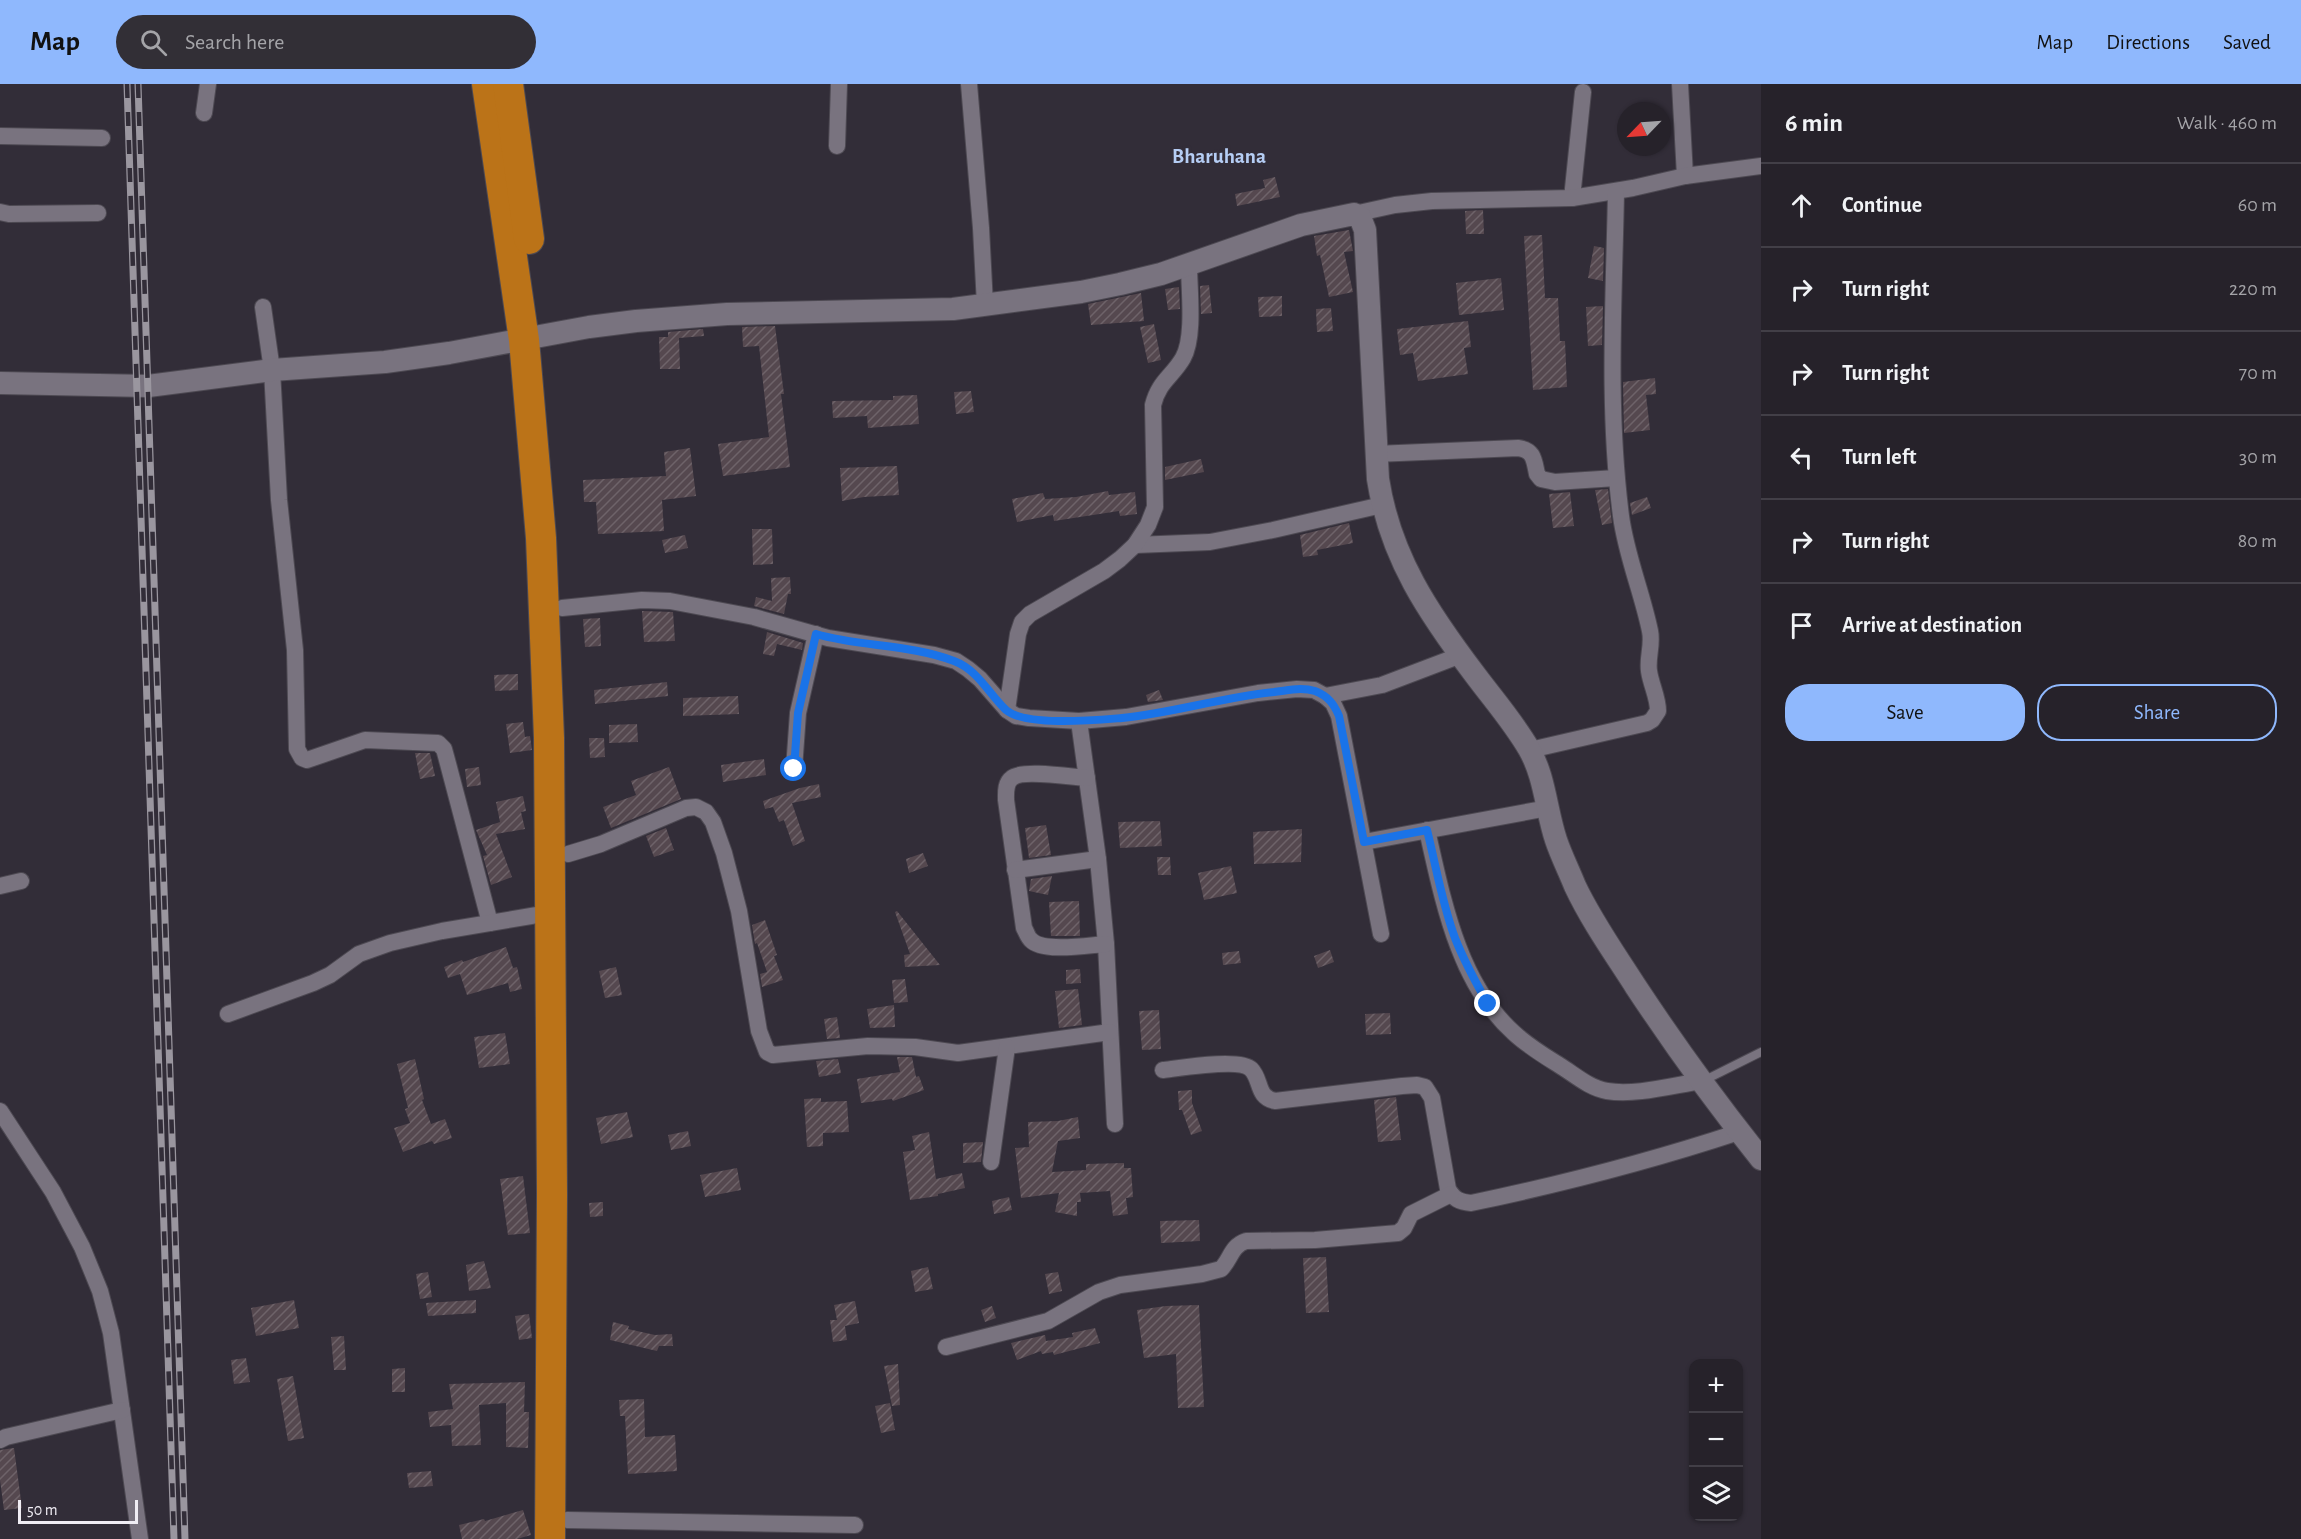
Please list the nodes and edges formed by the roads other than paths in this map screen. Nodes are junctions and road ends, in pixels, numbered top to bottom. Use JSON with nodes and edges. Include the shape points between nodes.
{"nodes":[{"id":1,"x":208,"y":84,"type":"edge"},
{"id":2,"x":487,"y":84,"type":"edge"},
{"id":3,"x":508,"y":84,"type":"edge"},
{"id":4,"x":839,"y":84,"type":"edge"},
{"id":5,"x":969,"y":84,"type":"edge"},
{"id":6,"x":1680,"y":84,"type":"edge"},
{"id":7,"x":1583,"y":92,"type":"dead end"},
{"id":8,"x":204,"y":113,"type":"dead end"},
{"id":9,"x":0,"y":136,"type":"edge"},
{"id":10,"x":102,"y":138,"type":"dead end"},
{"id":11,"x":837,"y":146,"type":"dead end"},
{"id":12,"x":1761,"y":166,"type":"edge"},
{"id":13,"x":1685,"y":176,"type":"junction"},
{"id":14,"x":1616,"y":192,"type":"junction"},
{"id":15,"x":1572,"y":198,"type":"junction"},
{"id":16,"x":0,"y":212,"type":"edge"},
{"id":17,"x":98,"y":213,"type":"dead end"},
{"id":18,"x":1354,"y":214,"type":"junction"},
{"id":19,"x":1189,"y":265,"type":"junction"},
{"id":20,"x":985,"y":305,"type":"junction"},
{"id":21,"x":263,"y":307,"type":"dead end"},
{"id":22,"x":534,"y":338,"type":"junction"},
{"id":23,"x":272,"y":370,"type":"junction"},
{"id":24,"x":0,"y":383,"type":"edge"},
{"id":25,"x":1375,"y":454,"type":"junction"},
{"id":26,"x":1616,"y":478,"type":"junction"},
{"id":27,"x":1382,"y":505,"type":"junction"},
{"id":28,"x":1135,"y":545,"type":"junction"},
{"id":29,"x":562,"y":608,"type":"junction"},
{"id":30,"x":816,"y":634,"type":"junction"},
{"id":31,"x":1461,"y":655,"type":"junction"},
{"id":32,"x":1325,"y":696,"type":"junction"},
{"id":33,"x":1007,"y":710,"type":"junction"},
{"id":34,"x":1078,"y":721,"type":"junction"},
{"id":35,"x":1530,"y":750,"type":"junction"},
{"id":36,"x":794,"y":769,"type":"dead end"},
{"id":37,"x":1087,"y":778,"type":"junction"},
{"id":38,"x":1548,"y":808,"type":"junction"},
{"id":39,"x":1427,"y":830,"type":"junction"},
{"id":40,"x":1364,"y":842,"type":"junction"},
{"id":41,"x":568,"y":854,"type":"junction"},
{"id":42,"x":1098,"y":859,"type":"junction"},
{"id":43,"x":1015,"y":870,"type":"junction"},
{"id":44,"x":21,"y":881,"type":"dead end"},
{"id":45,"x":0,"y":886,"type":"edge"},
{"id":46,"x":549,"y":913,"type":"junction"},
{"id":47,"x":490,"y":923,"type":"junction"},
{"id":48,"x":1381,"y":934,"type":"dead end"},
{"id":49,"x":1106,"y":944,"type":"junction"},
{"id":50,"x":228,"y":1014,"type":"dead end"},
{"id":51,"x":1110,"y":1032,"type":"junction"},
{"id":52,"x":1007,"y":1047,"type":"junction"},
{"id":53,"x":1761,"y":1053,"type":"edge"},
{"id":54,"x":1163,"y":1070,"type":"dead end"},
{"id":55,"x":1702,"y":1081,"type":"junction"},
{"id":56,"x":0,"y":1111,"type":"edge"},
{"id":57,"x":1115,"y":1124,"type":"dead end"},
{"id":58,"x":7,"y":1132,"type":"edge"},
{"id":59,"x":1739,"y":1132,"type":"junction"},
{"id":60,"x":1761,"y":1160,"type":"edge"},
{"id":61,"x":991,"y":1162,"type":"dead end"},
{"id":62,"x":1451,"y":1194,"type":"junction"},
{"id":63,"x":946,"y":1347,"type":"dead end"},
{"id":64,"x":122,"y":1410,"type":"junction"},
{"id":65,"x":0,"y":1440,"type":"edge"},
{"id":66,"x":855,"y":1525,"type":"dead end"},
{"id":67,"x":561,"y":1533,"type":"edge"},
{"id":68,"x":140,"y":1539,"type":"edge"}],
"edges":[{"from":1,"to":8,"type":"street"},
{"from":2,"to":22,"type":"highway"},
{"from":3,"to":22,"type":"highway"},
{"from":4,"to":11,"type":"street"},
{"from":5,"to":20,"type":"street"},
{"from":6,"to":13,"type":"street"},
{"from":7,"to":15,"type":"street"},
{"from":9,"to":10,"type":"street"},
{"from":12,"to":13,"type":"street"},
{"from":13,"to":14,"type":"street"},
{"from":14,"to":15,"type":"street"},
{"from":14,"to":26,"type":"street","via":[[1612,411]]},
{"from":15,"to":18,"type":"street","via":[[1442,201]]},
{"from":16,"to":17,"type":"street"},
{"from":18,"to":19,"type":"street","via":[[1301,225]]},
{"from":18,"to":25,"type":"street","via":[[1360,217],[1365,230]]},
{"from":19,"to":20,"type":"street","via":[[1110,286]]},
{"from":19,"to":28,"type":"street","via":[[1189,336],[1184,356],[1156,391],[1152,405],[1155,507]]},
{"from":20,"to":22,"type":"street","via":[[727,314],[636,321]]},
{"from":21,"to":23,"type":"street"},
{"from":22,"to":23,"type":"street","via":[[385,362]]},
{"from":22,"to":29,"type":"highway","via":[[556,463]]},
{"from":22,"to":46,"type":"highway","via":[[549,738]]},
{"from":23,"to":24,"type":"street","via":[[148,386]]},
{"from":23,"to":47,"type":"street","via":[[279,500],[295,650],[297,749],[307,760],[365,740],[438,743],[444,749]]},
{"from":25,"to":26,"type":"street","via":[[1518,448],[1532,454],[1541,479]]},
{"from":25,"to":27,"type":"street"},
{"from":26,"to":35,"type":"street","via":[[1631,567],[1650,631],[1648,667],[1658,711],[1647,723]]},
{"from":27,"to":28,"type":"street","via":[[1210,542]]},
{"from":27,"to":31,"type":"street","via":[[1410,578]]},
{"from":28,"to":33,"type":"street","via":[[1104,571],[1048,602],[1022,622]]},
{"from":29,"to":30,"type":"street","via":[[670,601]]},
{"from":29,"to":41,"type":"highway"},
{"from":30,"to":33,"type":"street","via":[[956,661],[980,679]]},
{"from":30,"to":36,"type":"street","via":[[798,713]]},
{"from":31,"to":32,"type":"street","via":[[1382,685]]},
{"from":31,"to":35,"type":"street"},
{"from":32,"to":34,"type":"street","via":[[1314,690],[1297,689]]},
{"from":32,"to":40,"type":"street","via":[[1339,716]]},
{"from":33,"to":34,"type":"street","via":[[1016,716]]},
{"from":34,"to":37,"type":"street"},
{"from":35,"to":38,"type":"street"},
{"from":37,"to":42,"type":"street"},
{"from":37,"to":43,"type":"street","via":[[1033,773],[1011,778],[1006,800]]},
{"from":38,"to":39,"type":"street"},
{"from":38,"to":55,"type":"street","via":[[1560,849],[1598,930]]},
{"from":39,"to":40,"type":"street"},
{"from":39,"to":55,"type":"street","via":[[1455,938],[1488,1004],[1512,1032],[1534,1050],[1605,1091]]},
{"from":40,"to":48,"type":"street"},
{"from":41,"to":52,"type":"street","via":[[686,808],[706,812],[724,854],[739,911],[759,1031],[767,1052],[773,1055],[868,1046],[958,1053]]},
{"from":41,"to":67,"type":"highway"},
{"from":42,"to":43,"type":"street"},
{"from":42,"to":49,"type":"street"},
{"from":43,"to":49,"type":"street","via":[[1024,928],[1030,940],[1039,946],[1054,947]]},
{"from":44,"to":45,"type":"street"},
{"from":46,"to":47,"type":"street"},
{"from":46,"to":67,"type":"highway"},
{"from":47,"to":50,"type":"street","via":[[390,943],[359,954],[313,983]]},
{"from":49,"to":51,"type":"street"},
{"from":51,"to":52,"type":"street"},
{"from":51,"to":57,"type":"street"},
{"from":52,"to":61,"type":"street"},
{"from":53,"to":55,"type":"lane"},
{"from":54,"to":62,"type":"street","via":[[1222,1064],[1247,1066],[1262,1095],[1275,1101],[1402,1086],[1425,1087],[1432,1098],[1444,1178]]},
{"from":55,"to":59,"type":"street"},
{"from":56,"to":58,"type":"street"},
{"from":58,"to":64,"type":"street","via":[[53,1192],[100,1291],[111,1333]]},
{"from":59,"to":60,"type":"street"},
{"from":59,"to":62,"type":"street","via":[[1665,1156],[1528,1191],[1471,1203],[1455,1200]]},
{"from":62,"to":63,"type":"street","via":[[1411,1214],[1398,1233],[1246,1241],[1233,1249],[1221,1269],[1120,1285],[1099,1292],[1048,1322]]},
{"from":64,"to":65,"type":"street"},
{"from":64,"to":68,"type":"street"},
{"from":66,"to":67,"type":"street"}]}
